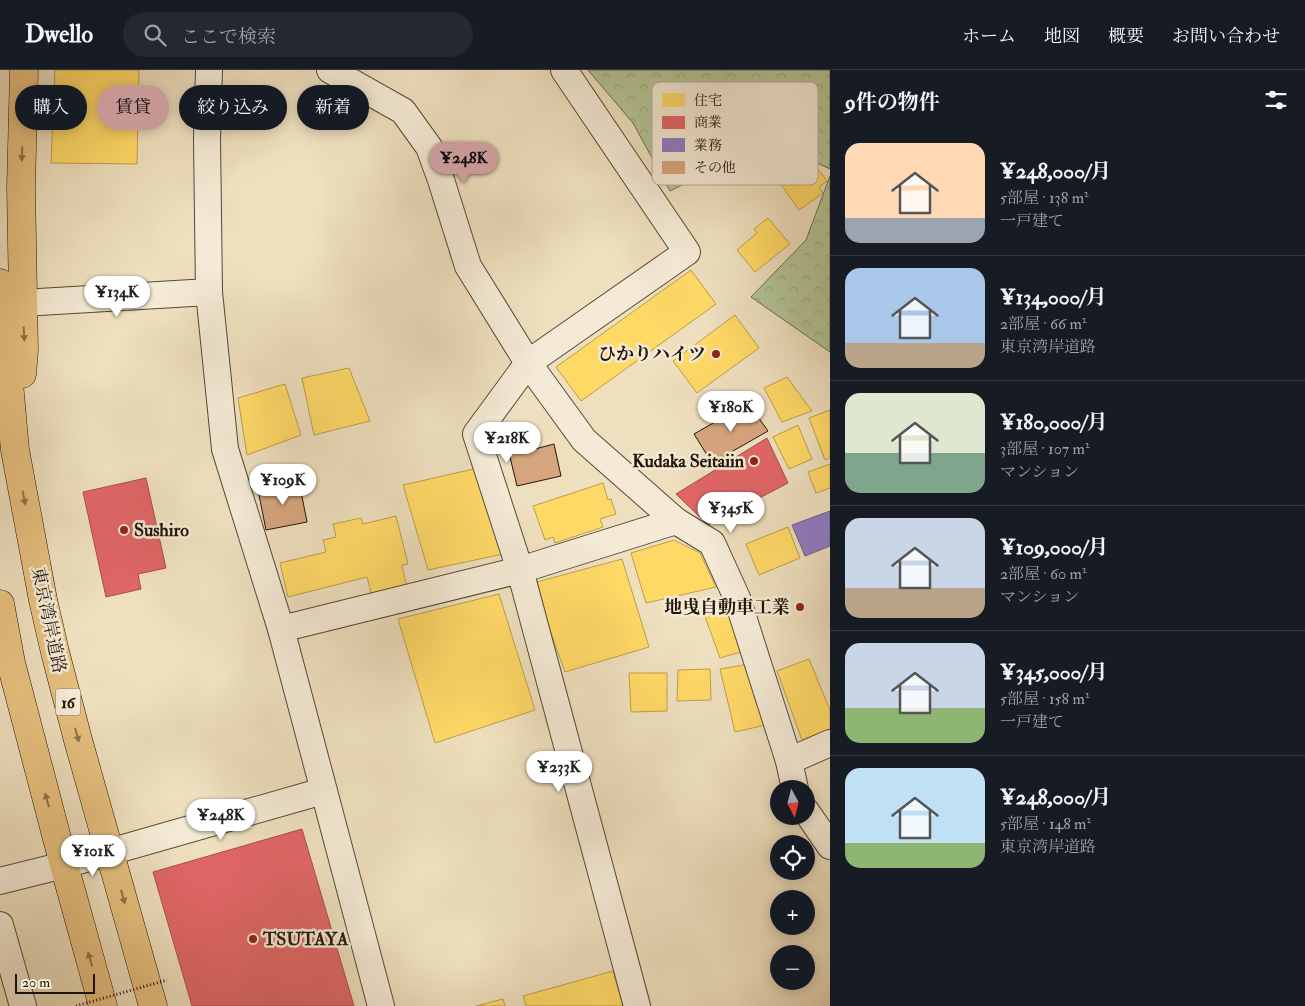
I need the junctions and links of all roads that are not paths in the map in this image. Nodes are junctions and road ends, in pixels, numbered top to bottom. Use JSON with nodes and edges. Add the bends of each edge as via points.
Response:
{"nodes":[{"id":1,"x":24,"y":70,"type":"edge"},
{"id":2,"x":209,"y":70,"type":"edge"},
{"id":3,"x":330,"y":70,"type":"edge"},
{"id":4,"x":564,"y":70,"type":"edge"},
{"id":5,"x":0,"y":284,"type":"edge"},
{"id":6,"x":209,"y":292,"type":"junction"},
{"id":7,"x":22,"y":303,"type":"junction"},
{"id":8,"x":528,"y":363,"type":"junction"},
{"id":9,"x":15,"y":450,"type":"junction"},
{"id":10,"x":676,"y":521,"type":"junction"},
{"id":11,"x":520,"y":570,"type":"junction"},
{"id":12,"x":0,"y":604,"type":"edge"},
{"id":13,"x":281,"y":629,"type":"junction"},
{"id":14,"x":830,"y":743,"type":"edge"},
{"id":15,"x":789,"y":761,"type":"junction"},
{"id":16,"x":793,"y":780,"type":"edge"},
{"id":17,"x":322,"y":791,"type":"junction"},
{"id":18,"x":815,"y":824,"type":"edge"},
{"id":19,"x":830,"y":846,"type":"edge"},
{"id":20,"x":109,"y":850,"type":"junction"},
{"id":21,"x":64,"y":864,"type":"junction"},
{"id":22,"x":0,"y":881,"type":"edge"},
{"id":23,"x":0,"y":924,"type":"edge"},
{"id":24,"x":23,"y":1006,"type":"edge"},
{"id":25,"x":103,"y":1006,"type":"edge"},
{"id":26,"x":153,"y":1006,"type":"edge"},
{"id":27,"x":381,"y":1006,"type":"edge"},
{"id":28,"x":637,"y":1006,"type":"edge"}],
"edges":[{"from":1,"to":7,"type":"highway","number":"16","one_way":true},
{"from":2,"to":6,"type":"street"},
{"from":3,"to":8,"type":"street","via":[[403,111],[429,147],[468,266]]},
{"from":4,"to":8,"type":"street","via":[[687,252]]},
{"from":5,"to":9,"type":"highway","name":"東京湾岸道路","number":"16"},
{"from":6,"to":7,"type":"street"},
{"from":6,"to":13,"type":"street","via":[[225,449]]},
{"from":7,"to":9,"type":"highway","number":"16","one_way":true,"via":[[24,350]]},
{"from":8,"to":10,"type":"street","via":[[584,440]]},
{"from":8,"to":11,"type":"street","via":[[476,434]]},
{"from":9,"to":20,"type":"highway","name":"東京湾岸道路","number":"16","one_way":true,"via":[[55,652]]},
{"from":10,"to":11,"type":"street"},
{"from":10,"to":15,"type":"street","via":[[712,543],[716,550],[737,598]]},
{"from":11,"to":13,"type":"street"},
{"from":11,"to":28,"type":"street"},
{"from":21,"to":12,"type":"highway","one_way":true,"via":[[11,663]]},
{"from":13,"to":17,"type":"street"},
{"from":14,"to":15,"type":"street"},
{"from":15,"to":16,"type":"street"},
{"from":17,"to":20,"type":"street"},
{"from":17,"to":27,"type":"street"},
{"from":18,"to":19,"type":"street"},
{"from":20,"to":21,"type":"street"},
{"from":20,"to":26,"type":"highway","name":"東京湾岸道路","number":"16","one_way":true},
{"from":21,"to":22,"type":"street"},
{"from":25,"to":21,"type":"highway","one_way":true},
{"from":23,"to":24,"type":"street"}]}
